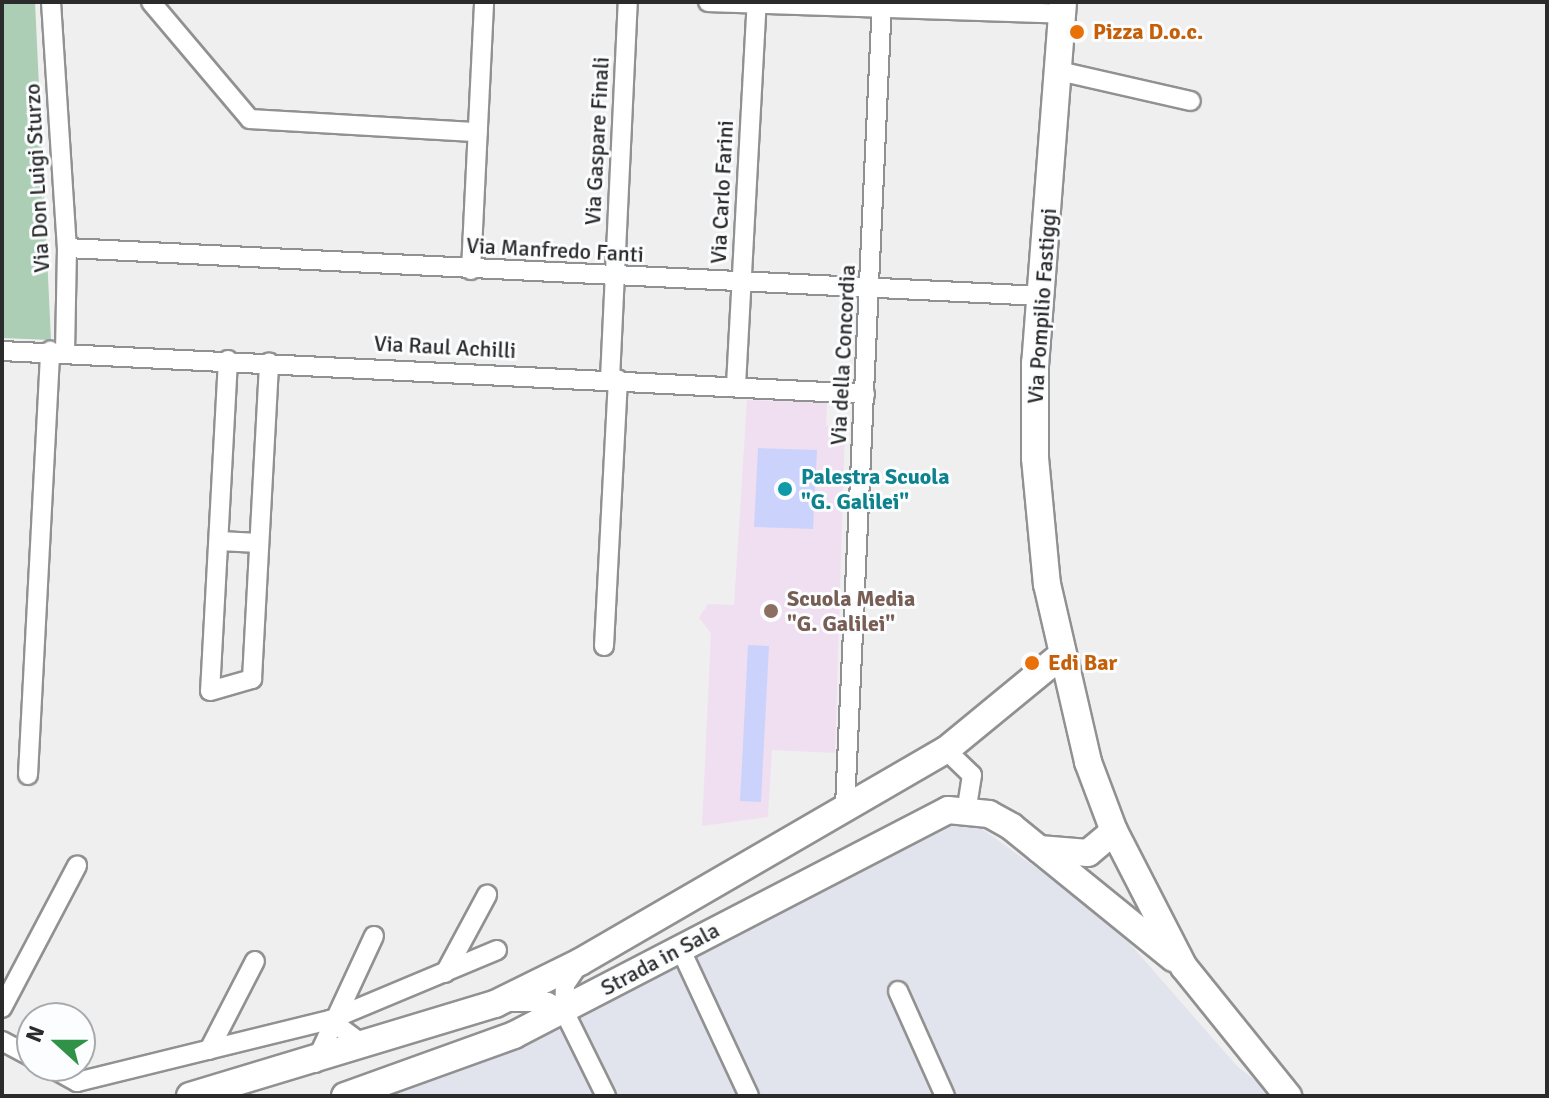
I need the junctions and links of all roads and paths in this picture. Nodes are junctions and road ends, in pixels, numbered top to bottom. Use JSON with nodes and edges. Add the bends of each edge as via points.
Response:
{"nodes":[{"id":1,"x":51,"y":2,"type":"edge"},
{"id":2,"x":151,"y":2,"type":"edge"},
{"id":3,"x":484,"y":2,"type":"edge"},
{"id":4,"x":628,"y":2,"type":"edge"},
{"id":5,"x":708,"y":2,"type":"edge"},
{"id":6,"x":757,"y":3,"type":"edge"},
{"id":7,"x":882,"y":5,"type":"edge"},
{"id":8,"x":1062,"y":8,"type":"edge"},
{"id":9,"x":1059,"y":71,"type":"junction"},
{"id":10,"x":1191,"y":101,"type":"dead end"},
{"id":11,"x":478,"y":132,"type":"junction"},
{"id":12,"x":67,"y":248,"type":"junction"},
{"id":13,"x":471,"y":270,"type":"junction"},
{"id":14,"x":614,"y":277,"type":"junction"},
{"id":15,"x":741,"y":284,"type":"junction"},
{"id":16,"x":870,"y":289,"type":"junction"},
{"id":17,"x":1040,"y":296,"type":"junction"},
{"id":18,"x":2,"y":351,"type":"edge"},
{"id":19,"x":57,"y":352,"type":"junction"},
{"id":20,"x":228,"y":360,"type":"junction"},
{"id":21,"x":269,"y":362,"type":"junction"},
{"id":22,"x":614,"y":379,"type":"junction"},
{"id":23,"x":736,"y":385,"type":"junction"},
{"id":24,"x":865,"y":394,"type":"junction"},
{"id":25,"x":219,"y":541,"type":"junction"},
{"id":26,"x":259,"y":543,"type":"junction"},
{"id":27,"x":604,"y":646,"type":"dead end"},
{"id":28,"x":1063,"y":654,"type":"junction"},
{"id":29,"x":946,"y":750,"type":"junction"},
{"id":30,"x":28,"y":775,"type":"dead end"},
{"id":31,"x":845,"y":806,"type":"junction"},
{"id":32,"x":967,"y":808,"type":"junction"},
{"id":33,"x":1114,"y":831,"type":"junction"},
{"id":34,"x":1039,"y":849,"type":"junction"},
{"id":35,"x":77,"y":866,"type":"dead end"},
{"id":36,"x":487,"y":895,"type":"dead end"},
{"id":37,"x":374,"y":936,"type":"dead end"},
{"id":38,"x":680,"y":948,"type":"junction"},
{"id":39,"x":497,"y":950,"type":"dead end"},
{"id":40,"x":255,"y":961,"type":"dead end"},
{"id":41,"x":580,"y":962,"type":"junction"},
{"id":42,"x":1184,"y":967,"type":"junction"},
{"id":43,"x":445,"y":973,"type":"junction"},
{"id":44,"x":898,"y":991,"type":"dead end"},
{"id":45,"x":495,"y":1004,"type":"junction"},
{"id":46,"x":2,"y":1008,"type":"edge"},
{"id":47,"x":564,"y":1011,"type":"junction"},
{"id":48,"x":330,"y":1020,"type":"junction"},
{"id":49,"x":365,"y":1046,"type":"junction"},
{"id":50,"x":209,"y":1050,"type":"junction"},
{"id":51,"x":315,"y":1063,"type":"junction"},
{"id":52,"x":96,"y":1077,"type":"edge"},
{"id":53,"x":190,"y":1096,"type":"edge"},
{"id":54,"x":345,"y":1096,"type":"edge"},
{"id":55,"x":606,"y":1096,"type":"edge"},
{"id":56,"x":749,"y":1096,"type":"edge"},
{"id":57,"x":945,"y":1096,"type":"edge"},
{"id":58,"x":1288,"y":1096,"type":"edge"}],
"edges":[{"from":1,"to":12,"type":"street","name":"Via Don Luigi Sturzo"},
{"from":2,"to":11,"type":"street","via":[[250,119]]},
{"from":3,"to":11,"type":"street"},
{"from":4,"to":14,"type":"street","name":"Via Gaspare Finali"},
{"from":5,"to":6,"type":"street"},
{"from":6,"to":7,"type":"street"},
{"from":6,"to":15,"type":"street","name":"Via Carlo Farini"},
{"from":7,"to":8,"type":"street"},
{"from":7,"to":16,"type":"street","name":"Via della Concordia"},
{"from":8,"to":9,"type":"street","name":"Via Pompilio Fastiggi"},
{"from":9,"to":10,"type":"street"},
{"from":9,"to":17,"type":"street","name":"Via Pompilio Fastiggi"},
{"from":11,"to":13,"type":"street"},
{"from":12,"to":13,"type":"street","name":"Via Manfredo Fanti"},
{"from":12,"to":19,"type":"street","name":"Via Don Luigi Sturzo"},
{"from":13,"to":14,"type":"street","name":"Via Manfredo Fanti"},
{"from":14,"to":15,"type":"street","name":"Via Manfredo Fanti"},
{"from":14,"to":22,"type":"street","name":"Via Gaspare Finali"},
{"from":15,"to":16,"type":"street","name":"Via Manfredo Fanti"},
{"from":15,"to":23,"type":"street","name":"Via Carlo Farini"},
{"from":16,"to":17,"type":"street","name":"Via Manfredo Fanti"},
{"from":16,"to":24,"type":"street","name":"Via della Concordia"},
{"from":17,"to":28,"type":"street","name":"Via Pompilio Fastiggi","via":[[1035,458],[1047,584]]},
{"from":18,"to":19,"type":"street","name":"Via Raul Achilli"},
{"from":19,"to":20,"type":"street","name":"Via Raul Achilli"},
{"from":19,"to":30,"type":"street"},
{"from":20,"to":21,"type":"street","name":"Via Raul Achilli"},
{"from":20,"to":25,"type":"street"},
{"from":21,"to":22,"type":"street","name":"Via Raul Achilli"},
{"from":21,"to":26,"type":"street"},
{"from":22,"to":23,"type":"street","name":"Via Raul Achilli"},
{"from":22,"to":27,"type":"street"},
{"from":23,"to":24,"type":"street","name":"Via Raul Achilli"},
{"from":24,"to":31,"type":"street","name":"Via della Concordia"},
{"from":25,"to":26,"type":"street"},
{"from":25,"to":26,"type":"street","via":[[210,691],[252,679]]},
{"from":28,"to":29,"type":"street","name":"Strada in Sala"},
{"from":28,"to":33,"type":"street","name":"Via Pompilio Fastiggi","via":[[1088,762]]},
{"from":29,"to":31,"type":"street","name":"Strada in Sala"},
{"from":29,"to":32,"type":"street","via":[[972,775]]},
{"from":31,"to":41,"type":"street","name":"Strada in Sala"},
{"from":32,"to":34,"type":"street","via":[[989,814]]},
{"from":32,"to":38,"type":"street","name":"Strada in Sala","via":[[927,817]]},
{"from":33,"to":34,"type":"street","via":[[1088,853]]},
{"from":33,"to":42,"type":"street","name":"Via Pompilio Fastiggi"},
{"from":34,"to":42,"type":"street"},
{"from":35,"to":46,"type":"street"},
{"from":36,"to":43,"type":"street"},
{"from":37,"to":48,"type":"street"},
{"from":38,"to":47,"type":"street","name":"Strada in Sala"},
{"from":38,"to":56,"type":"street"},
{"from":39,"to":43,"type":"street"},
{"from":40,"to":50,"type":"street"},
{"from":41,"to":45,"type":"street","name":"Strada in Sala"},
{"from":41,"to":47,"type":"street","via":[[565,985]]},
{"from":42,"to":58,"type":"street"},
{"from":43,"to":48,"type":"street"},
{"from":44,"to":57,"type":"street"},
{"from":45,"to":47,"type":"street","via":[[529,999]]},
{"from":45,"to":49,"type":"street","name":"Strada in Sala"},
{"from":47,"to":54,"type":"street","name":"Strada in Sala"},
{"from":47,"to":55,"type":"street"},
{"from":48,"to":49,"type":"street"},
{"from":48,"to":50,"type":"street"},
{"from":48,"to":51,"type":"street"},
{"from":49,"to":51,"type":"street","name":"Strada in Sala"},
{"from":50,"to":52,"type":"street"},
{"from":51,"to":53,"type":"street","name":"Strada in Sala"}]}
